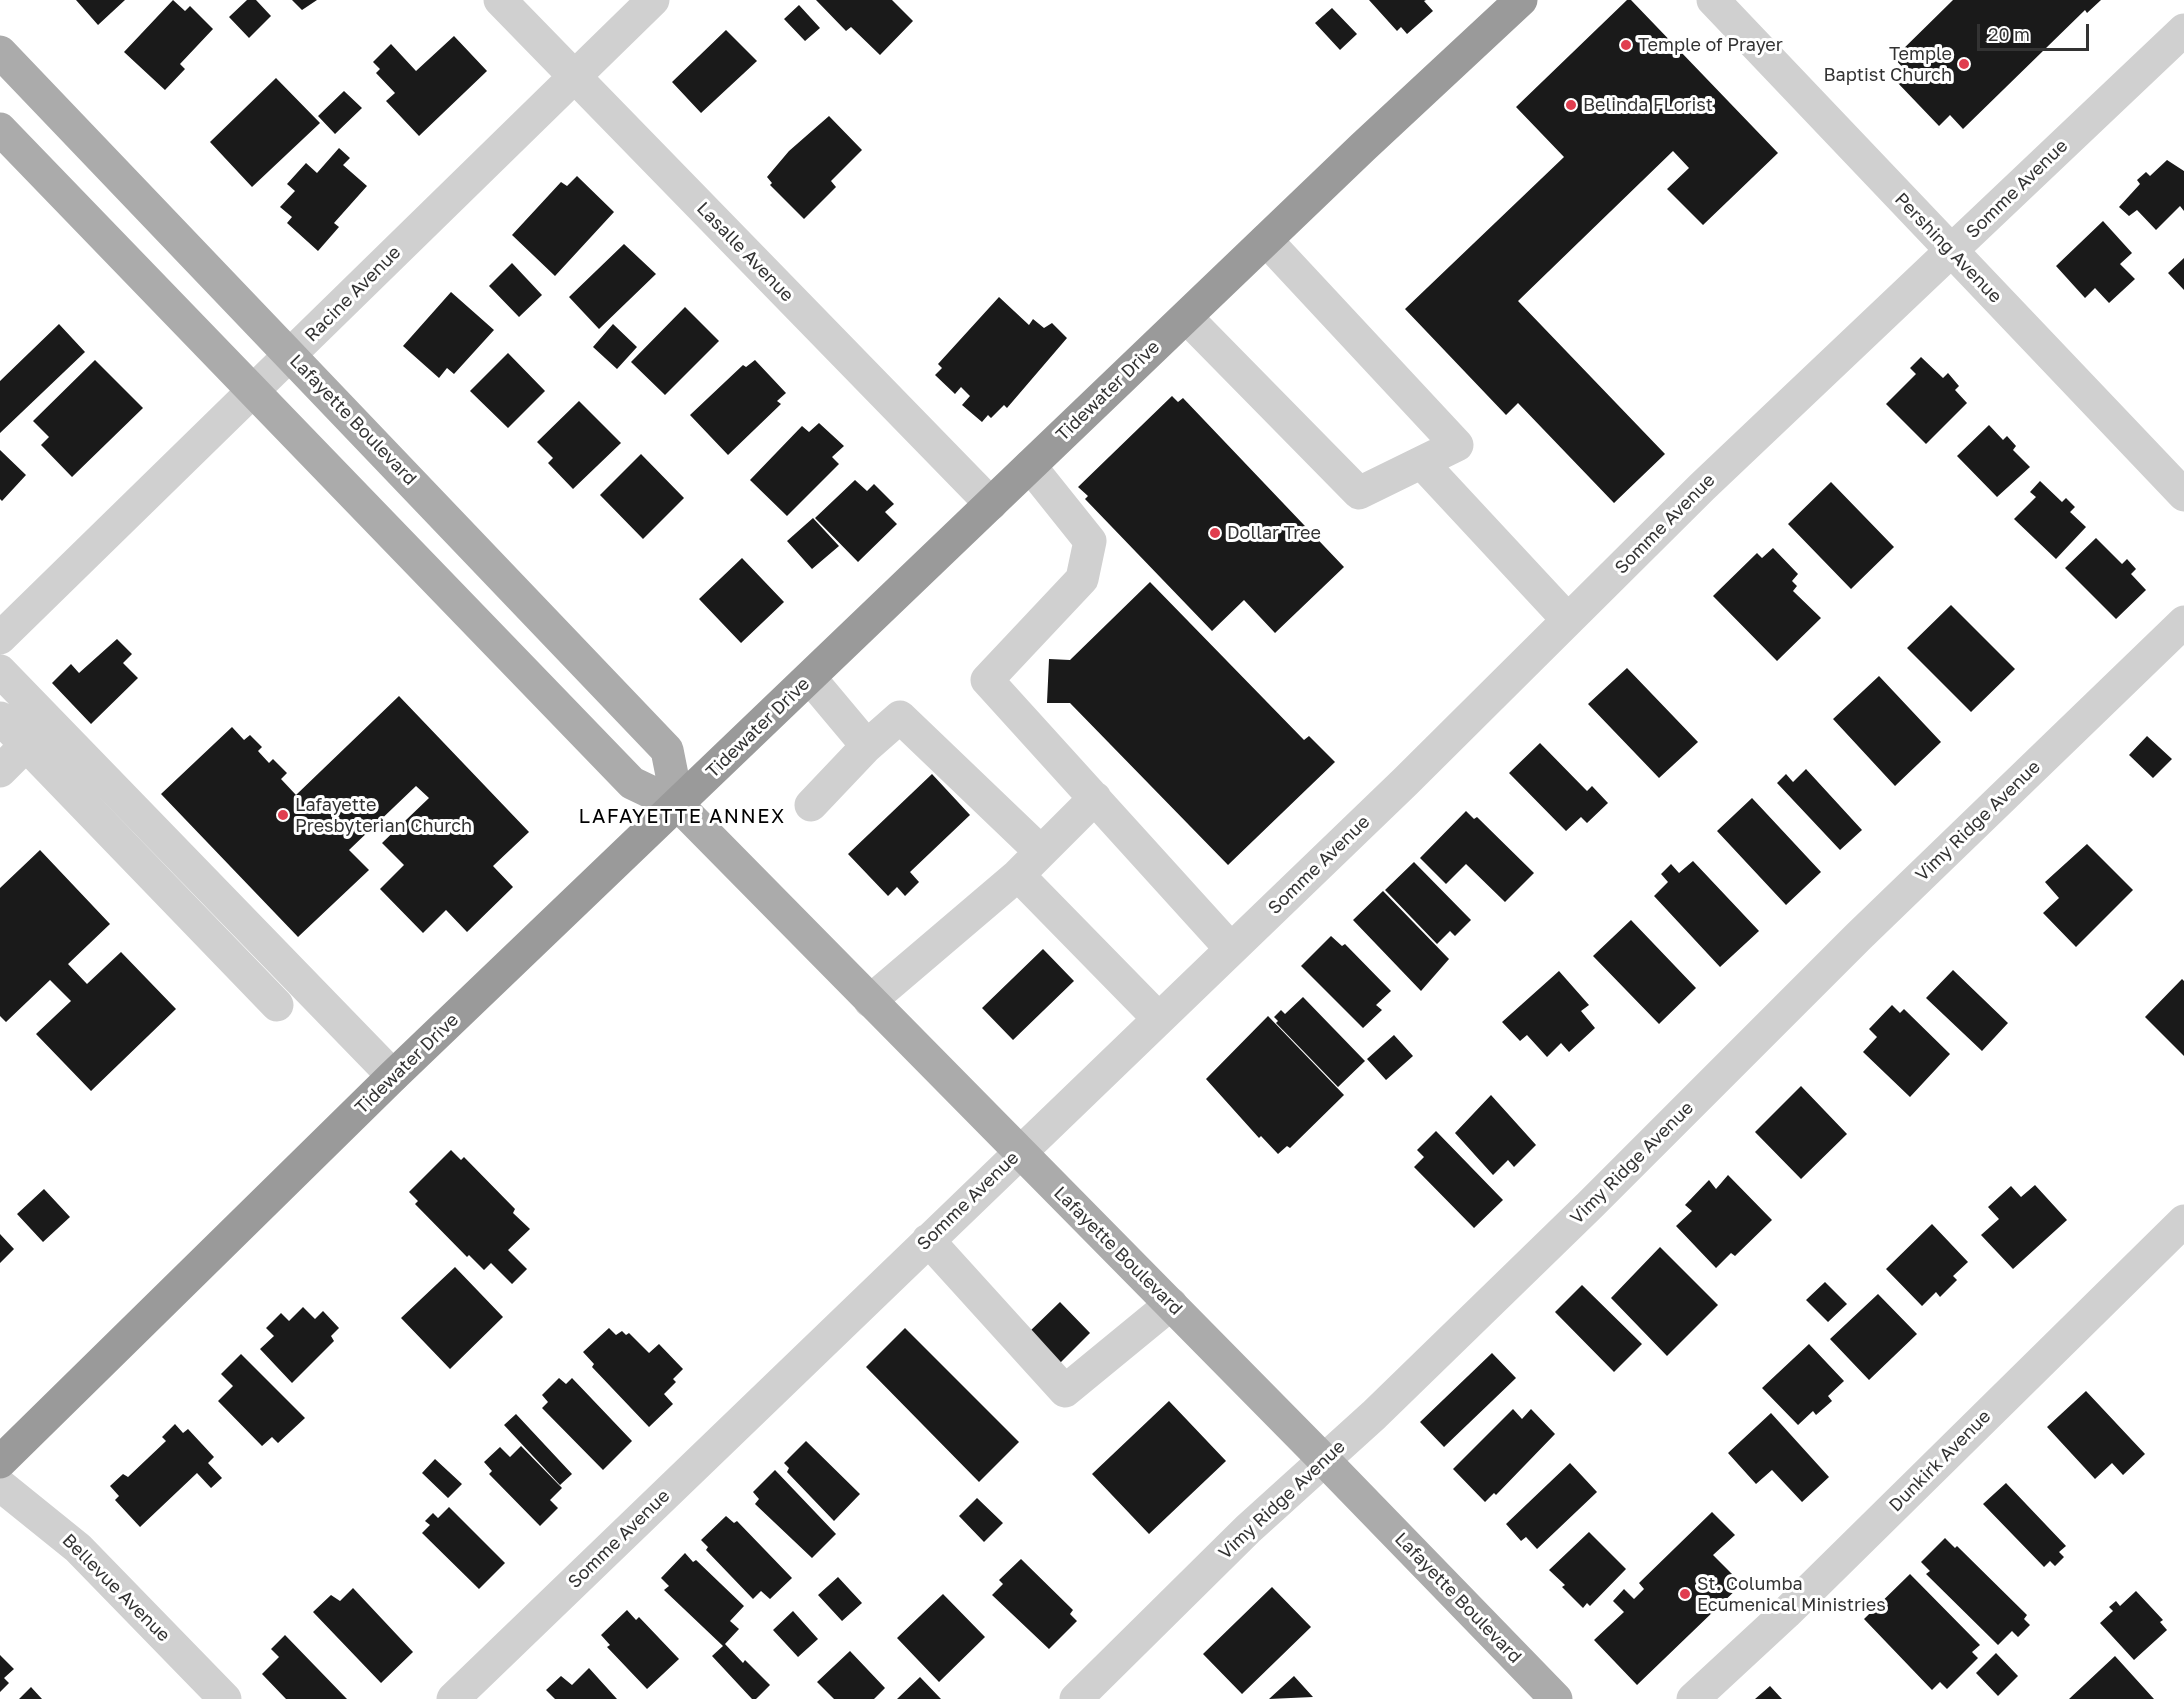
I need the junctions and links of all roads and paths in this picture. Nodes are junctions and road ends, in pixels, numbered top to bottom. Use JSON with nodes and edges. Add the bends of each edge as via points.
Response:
{"nodes":[{"id":1,"x":500,"y":0,"type":"edge"},
{"id":2,"x":652,"y":0,"type":"edge"},
{"id":3,"x":1521,"y":0,"type":"edge"},
{"id":4,"x":1713,"y":0,"type":"edge"},
{"id":5,"x":2184,"y":30,"type":"edge"},
{"id":6,"x":0,"y":52,"type":"edge"},
{"id":7,"x":574,"y":76,"type":"junction"},
{"id":8,"x":0,"y":129,"type":"edge"},
{"id":9,"x":1266,"y":240,"type":"junction"},
{"id":10,"x":1952,"y":252,"type":"junction"},
{"id":11,"x":1186,"y":317,"type":"junction"},
{"id":12,"x":291,"y":355,"type":"junction"},
{"id":13,"x":253,"y":392,"type":"junction"},
{"id":14,"x":1422,"y":463,"type":"junction"},
{"id":15,"x":1030,"y":466,"type":"junction"},
{"id":16,"x":2184,"y":495,"type":"edge"},
{"id":17,"x":991,"y":504,"type":"junction"},
{"id":18,"x":1568,"y":620,"type":"junction"},
{"id":19,"x":2184,"y":622,"type":"edge"},
{"id":20,"x":0,"y":638,"type":"edge"},
{"id":21,"x":0,"y":671,"type":"edge"},
{"id":22,"x":810,"y":678,"type":"junction"},
{"id":23,"x":0,"y":718,"type":"edge"},
{"id":24,"x":26,"y":745,"type":"junction"},
{"id":25,"x":867,"y":746,"type":"junction"},
{"id":26,"x":0,"y":771,"type":"edge"},
{"id":27,"x":1095,"y":798,"type":"junction"},
{"id":28,"x":678,"y":804,"type":"junction"},
{"id":29,"x":811,"y":805,"type":"dead end"},
{"id":30,"x":1041,"y":852,"type":"junction"},
{"id":31,"x":1017,"y":875,"type":"junction"},
{"id":32,"x":1231,"y":949,"type":"junction"},
{"id":33,"x":870,"y":1001,"type":"junction"},
{"id":34,"x":277,"y":1005,"type":"dead end"},
{"id":35,"x":1158,"y":1018,"type":"junction"},
{"id":36,"x":393,"y":1077,"type":"junction"},
{"id":37,"x":1020,"y":1152,"type":"junction"},
{"id":38,"x":2184,"y":1221,"type":"edge"},
{"id":39,"x":928,"y":1240,"type":"junction"},
{"id":40,"x":1171,"y":1304,"type":"junction"},
{"id":41,"x":1324,"y":1460,"type":"junction"},
{"id":42,"x":0,"y":1462,"type":"edge"},
{"id":43,"x":0,"y":1485,"type":"edge"},
{"id":44,"x":225,"y":1699,"type":"edge"},
{"id":45,"x":453,"y":1699,"type":"edge"},
{"id":46,"x":1076,"y":1699,"type":"edge"},
{"id":47,"x":1556,"y":1699,"type":"edge"},
{"id":48,"x":1693,"y":1699,"type":"edge"}],
"edges":[{"from":1,"to":7,"type":"street","name":"Lasalle Avenue"},
{"from":2,"to":7,"type":"street","name":"Racine Avenue"},
{"from":3,"to":9,"type":"highway","name":"Tidewater Drive"},
{"from":4,"to":10,"type":"street","name":"Pershing Avenue"},
{"from":5,"to":10,"type":"street","name":"Somme Avenue"},
{"from":6,"to":12,"type":"main road","name":"Lafayette Boulevard"},
{"from":7,"to":12,"type":"street","name":"Racine Avenue"},
{"from":7,"to":17,"type":"street","name":"Lasalle Avenue"},
{"from":8,"to":13,"type":"main road","name":"Lafayette Boulevard"},
{"from":9,"to":11,"type":"highway","name":"Tidewater Drive"},
{"from":9,"to":14,"type":"street","via":[[1457,445]]},
{"from":10,"to":16,"type":"street","name":"Pershing Avenue"},
{"from":10,"to":18,"type":"street","name":"Somme Avenue","via":[[1702,487]]},
{"from":11,"to":14,"type":"street","via":[[1359,492]]},
{"from":11,"to":15,"type":"highway","name":"Tidewater Drive"},
{"from":12,"to":13,"type":"street","name":"Racine Avenue"},
{"from":12,"to":28,"type":"main road","name":"Lafayette Boulevard","via":[[667,750]]},
{"from":13,"to":20,"type":"street","name":"Racine Avenue"},
{"from":13,"to":28,"type":"main road","name":"Lafayette Boulevard","via":[[632,783]]},
{"from":14,"to":18,"type":"street"},
{"from":15,"to":17,"type":"highway","name":"Tidewater Drive"},
{"from":15,"to":27,"type":"street","via":[[1090,541],[1082,579],[987,680]]},
{"from":17,"to":22,"type":"highway","name":"Tidewater Drive"},
{"from":18,"to":32,"type":"street","name":"Somme Avenue"},
{"from":19,"to":41,"type":"street","name":"Vimy Ridge Avenue","via":[[1859,936],[1574,1221]]},
{"from":21,"to":36,"type":"street"},
{"from":22,"to":25,"type":"street"},
{"from":22,"to":28,"type":"highway","name":"Tidewater Drive"},
{"from":23,"to":24,"type":"street"},
{"from":24,"to":26,"type":"street"},
{"from":24,"to":34,"type":"street"},
{"from":25,"to":29,"type":"street"},
{"from":25,"to":30,"type":"street","via":[[900,717]]},
{"from":27,"to":30,"type":"street"},
{"from":27,"to":32,"type":"street"},
{"from":28,"to":33,"type":"main road","name":"Lafayette Boulevard"},
{"from":28,"to":36,"type":"highway","name":"Tidewater Drive"},
{"from":30,"to":31,"type":"street"},
{"from":31,"to":33,"type":"street"},
{"from":31,"to":35,"type":"street"},
{"from":32,"to":35,"type":"street","name":"Somme Avenue"},
{"from":33,"to":37,"type":"main road","name":"Lafayette Boulevard"},
{"from":35,"to":37,"type":"street","name":"Somme Avenue"},
{"from":36,"to":42,"type":"highway","name":"Tidewater Drive"},
{"from":37,"to":39,"type":"street","name":"Somme Avenue"},
{"from":37,"to":40,"type":"main road","name":"Lafayette Boulevard"},
{"from":38,"to":48,"type":"street","name":"Dunkirk Avenue"},
{"from":39,"to":40,"type":"street","via":[[1065,1391]]},
{"from":39,"to":45,"type":"street","name":"Somme Avenue"},
{"from":40,"to":41,"type":"main road","name":"Lafayette Boulevard"},
{"from":41,"to":46,"type":"street","name":"Vimy Ridge Avenue","via":[[1248,1529]]},
{"from":41,"to":47,"type":"main road","name":"Lafayette Boulevard"},
{"from":43,"to":44,"type":"street","name":"Bellevue Avenue","via":[[78,1548]]}]}
